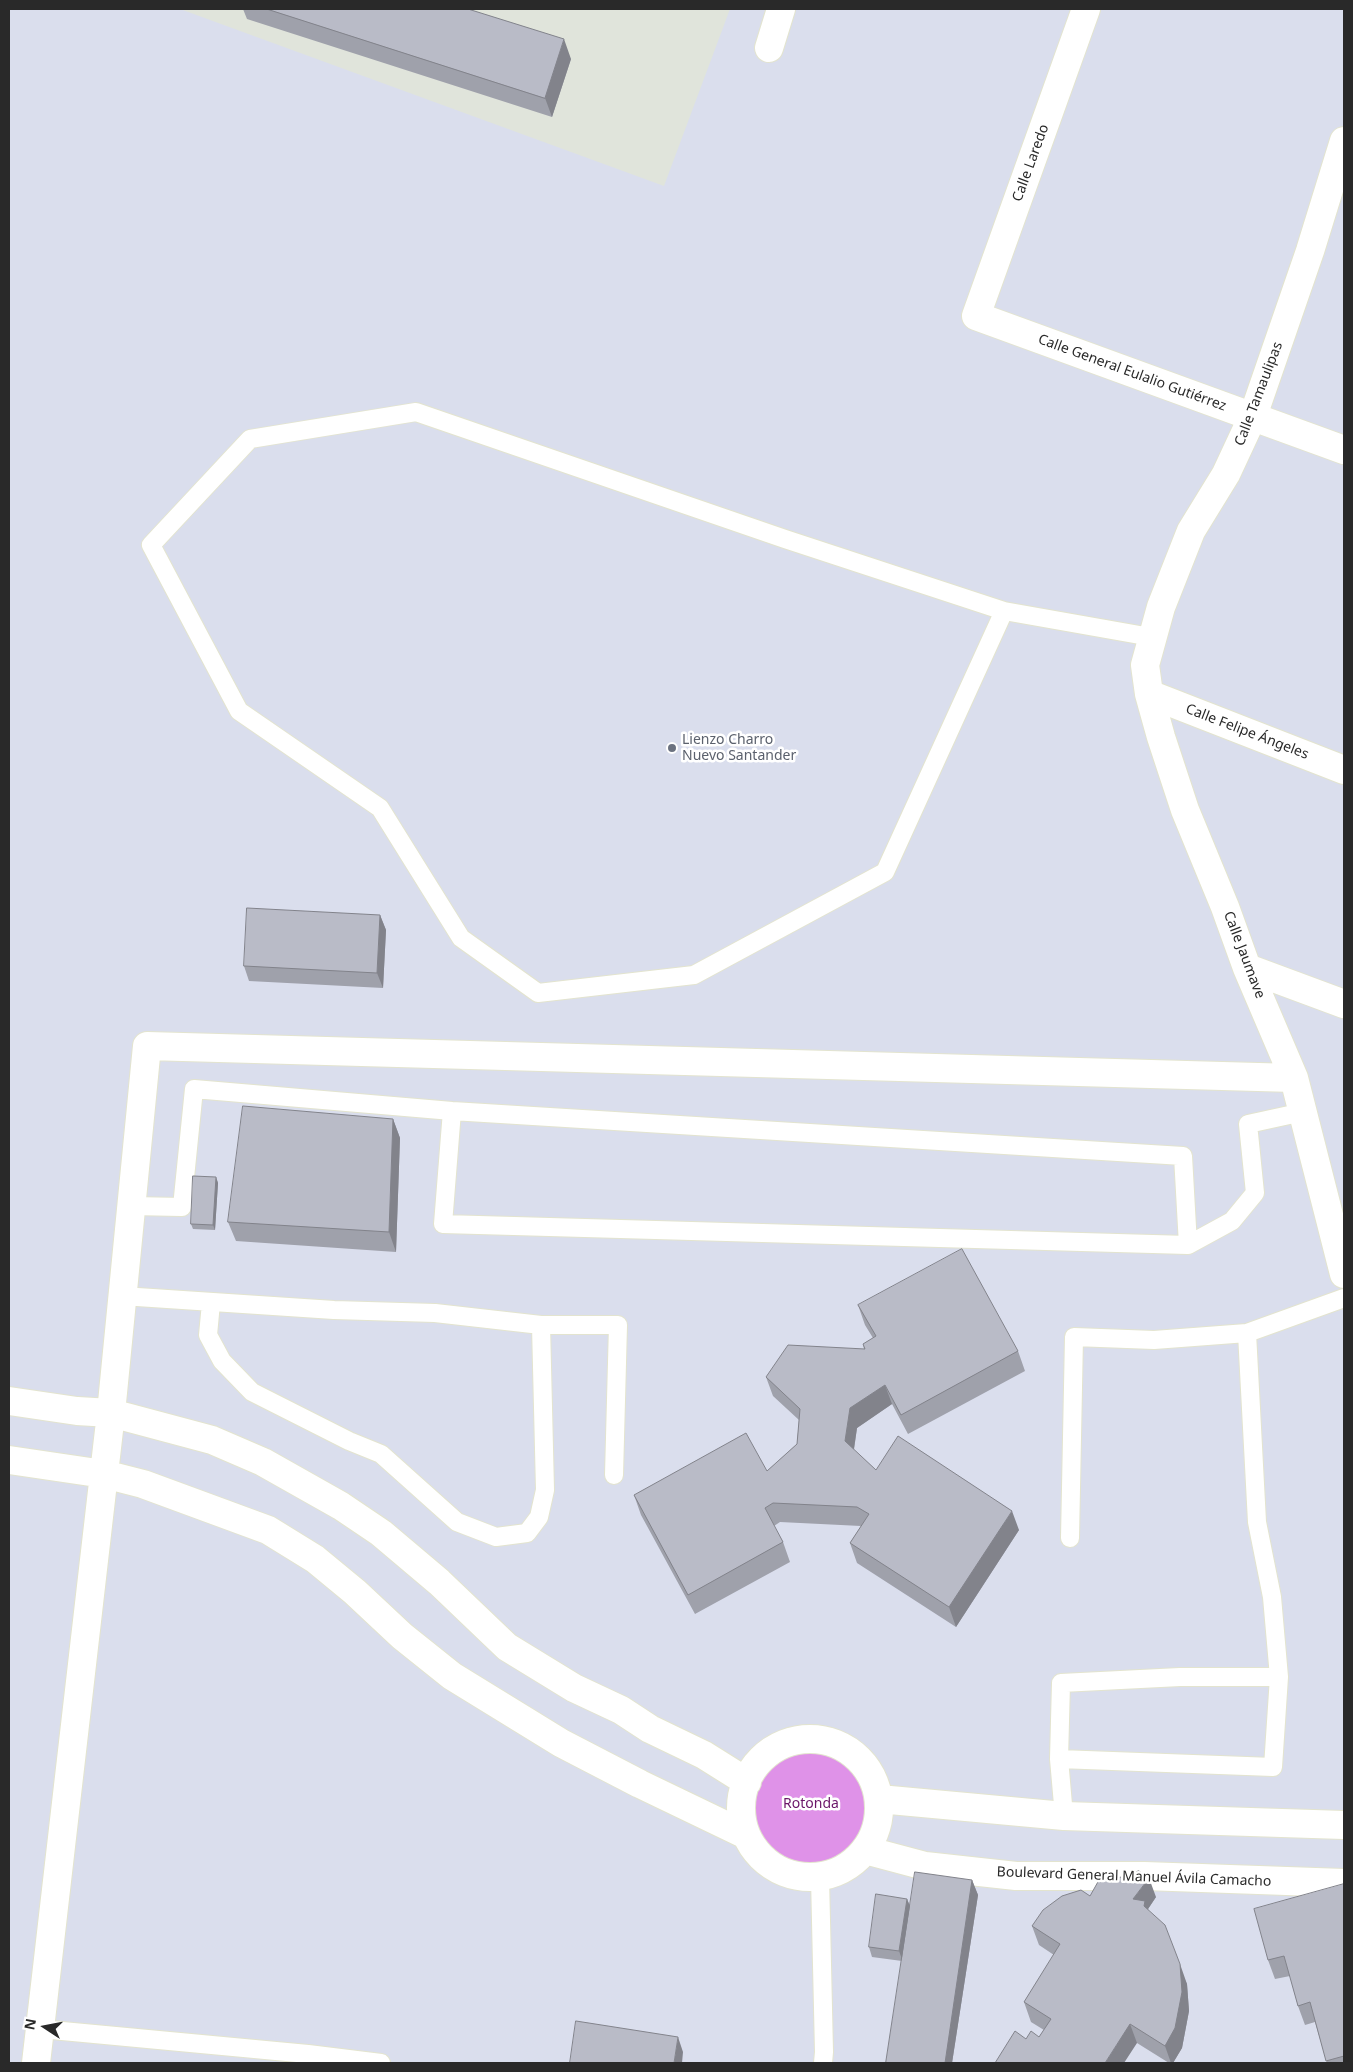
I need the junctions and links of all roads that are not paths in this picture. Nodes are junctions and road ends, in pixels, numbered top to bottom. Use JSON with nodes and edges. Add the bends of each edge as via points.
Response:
{"nodes":[{"id":1,"x":781,"y":9,"type":"edge"},
{"id":2,"x":1086,"y":9,"type":"edge"},
{"id":3,"x":769,"y":48,"type":"dead end"},
{"id":4,"x":1344,"y":141,"type":"edge"},
{"id":5,"x":976,"y":316,"type":"joint"},
{"id":6,"x":1254,"y":416,"type":"junction"},
{"id":7,"x":1344,"y":450,"type":"edge"},
{"id":8,"x":1004,"y":611,"type":"junction"},
{"id":9,"x":1151,"y":637,"type":"junction"},
{"id":10,"x":1149,"y":694,"type":"junction"},
{"id":11,"x":1344,"y":770,"type":"edge"},
{"id":12,"x":1247,"y":968,"type":"junction"},
{"id":13,"x":1344,"y":1004,"type":"edge"},
{"id":14,"x":1294,"y":1078,"type":"junction"},
{"id":15,"x":452,"y":1111,"type":"junction"},
{"id":16,"x":1303,"y":1112,"type":"junction"},
{"id":17,"x":131,"y":1206,"type":"junction"},
{"id":18,"x":1188,"y":1245,"type":"junction"},
{"id":19,"x":1344,"y":1274,"type":"edge"},
{"id":20,"x":122,"y":1296,"type":"junction"},
{"id":21,"x":1344,"y":1298,"type":"edge"},
{"id":22,"x":211,"y":1303,"type":"junction"},
{"id":23,"x":541,"y":1325,"type":"junction"},
{"id":24,"x":1248,"y":1333,"type":"junction"},
{"id":25,"x":9,"y":1401,"type":"edge"},
{"id":26,"x":111,"y":1413,"type":"junction"},
{"id":27,"x":9,"y":1460,"type":"edge"},
{"id":28,"x":104,"y":1474,"type":"junction"},
{"id":29,"x":614,"y":1475,"type":"dead end"},
{"id":30,"x":1070,"y":1538,"type":"dead end"},
{"id":31,"x":1279,"y":1677,"type":"junction"},
{"id":32,"x":1060,"y":1759,"type":"junction"},
{"id":33,"x":746,"y":1782,"type":"junction"},
{"id":34,"x":879,"y":1799,"type":"junction"},
{"id":35,"x":1064,"y":1816,"type":"junction"},
{"id":36,"x":1344,"y":1825,"type":"edge"},
{"id":37,"x":746,"y":1835,"type":"junction"},
{"id":38,"x":865,"y":1850,"type":"junction"},
{"id":39,"x":820,"y":1877,"type":"junction"},
{"id":40,"x":1344,"y":1883,"type":"edge"},
{"id":41,"x":41,"y":2029,"type":"junction"},
{"id":42,"x":307,"y":2059,"type":"edge"},
{"id":43,"x":36,"y":2063,"type":"edge"},
{"id":44,"x":381,"y":2063,"type":"edge"},
{"id":45,"x":822,"y":2063,"type":"edge"}],
"edges":[{"from":1,"to":3,"type":"street"},
{"from":2,"to":5,"type":"street","name":"Calle Laredo"},
{"from":4,"to":6,"type":"street","name":"Calle Tamaulipas"},
{"from":5,"to":6,"type":"street","name":"Calle General Eulalio Gutiérrez"},
{"from":6,"to":7,"type":"street","name":"Calle General Eulalio Gutiérrez"},
{"from":6,"to":9,"type":"street","name":"Calle Tamaulipas","via":[[1226,474],[1191,531]]},
{"from":8,"to":8,"type":"lane","via":[[885,872],[694,975],[538,993],[461,938],[380,808],[239,711],[151,544],[250,439],[416,412]]},
{"from":8,"to":9,"type":"lane"},
{"from":9,"to":10,"type":"street","name":"Calle Jaumave","via":[[1145,665]]},
{"from":10,"to":11,"type":"street","name":"Calle Felipe Ángeles"},
{"from":10,"to":12,"type":"street","name":"Calle Jaumave","via":[[1185,810]]},
{"from":12,"to":13,"type":"street"},
{"from":12,"to":14,"type":"street","name":"Calle Jaumave"},
{"from":14,"to":16,"type":"street","name":"Calle Jaumave"},
{"from":14,"to":17,"type":"street","via":[[147,1046]]},
{"from":15,"to":17,"type":"lane","via":[[194,1089],[182,1208]]},
{"from":15,"to":18,"type":"lane","via":[[1183,1156]]},
{"from":15,"to":18,"type":"lane","via":[[443,1224]]},
{"from":16,"to":18,"type":"lane","via":[[1248,1124],[1255,1193],[1232,1221]]},
{"from":16,"to":19,"type":"street","name":"Calle Jaumave"},
{"from":17,"to":20,"type":"street"},
{"from":20,"to":22,"type":"lane"},
{"from":20,"to":26,"type":"street"},
{"from":21,"to":24,"type":"lane"},
{"from":22,"to":23,"type":"lane","via":[[436,1313]]},
{"from":22,"to":23,"type":"lane","via":[[208,1335],[222,1361],[252,1392],[381,1454],[457,1522],[496,1537],[527,1533],[539,1517],[545,1490]]},
{"from":23,"to":29,"type":"lane","via":[[618,1325]]},
{"from":24,"to":30,"type":"lane","via":[[1154,1340],[1074,1337]]},
{"from":24,"to":31,"type":"lane","via":[[1257,1522],[1272,1596]]},
{"from":25,"to":26,"type":"street","via":[[77,1412]]},
{"from":26,"to":28,"type":"street"},
{"from":26,"to":33,"type":"street","via":[[212,1440],[305,1484],[381,1533],[507,1646],[574,1688],[704,1755]]},
{"from":27,"to":28,"type":"street"},
{"from":28,"to":37,"type":"street","via":[[143,1484],[268,1530],[315,1559],[452,1676],[561,1743]]},
{"from":28,"to":41,"type":"street"},
{"from":31,"to":32,"type":"lane","via":[[1180,1677],[1061,1683]]},
{"from":31,"to":32,"type":"lane","via":[[1273,1767]]},
{"from":32,"to":35,"type":"lane"},
{"from":33,"to":34,"type":"street","via":[[768,1753],[801,1739],[819,1739],[853,1753],[875,1781]]},
{"from":33,"to":37,"type":"street","via":[[742,1799]]},
{"from":34,"to":35,"type":"street"},
{"from":34,"to":38,"type":"street","via":[[879,1817]]},
{"from":35,"to":36,"type":"street"},
{"from":37,"to":39,"type":"street","via":[[768,1864],[784,1873]]},
{"from":38,"to":39,"type":"street","via":[[852,1864],[837,1873]]},
{"from":38,"to":40,"type":"street","name":"Boulevard General Manuel Ávila Camacho","via":[[925,1866],[1016,1876],[1144,1876]]},
{"from":39,"to":45,"type":"lane"},
{"from":41,"to":42,"type":"lane"},
{"from":41,"to":43,"type":"street"},
{"from":42,"to":44,"type":"lane"}]}
